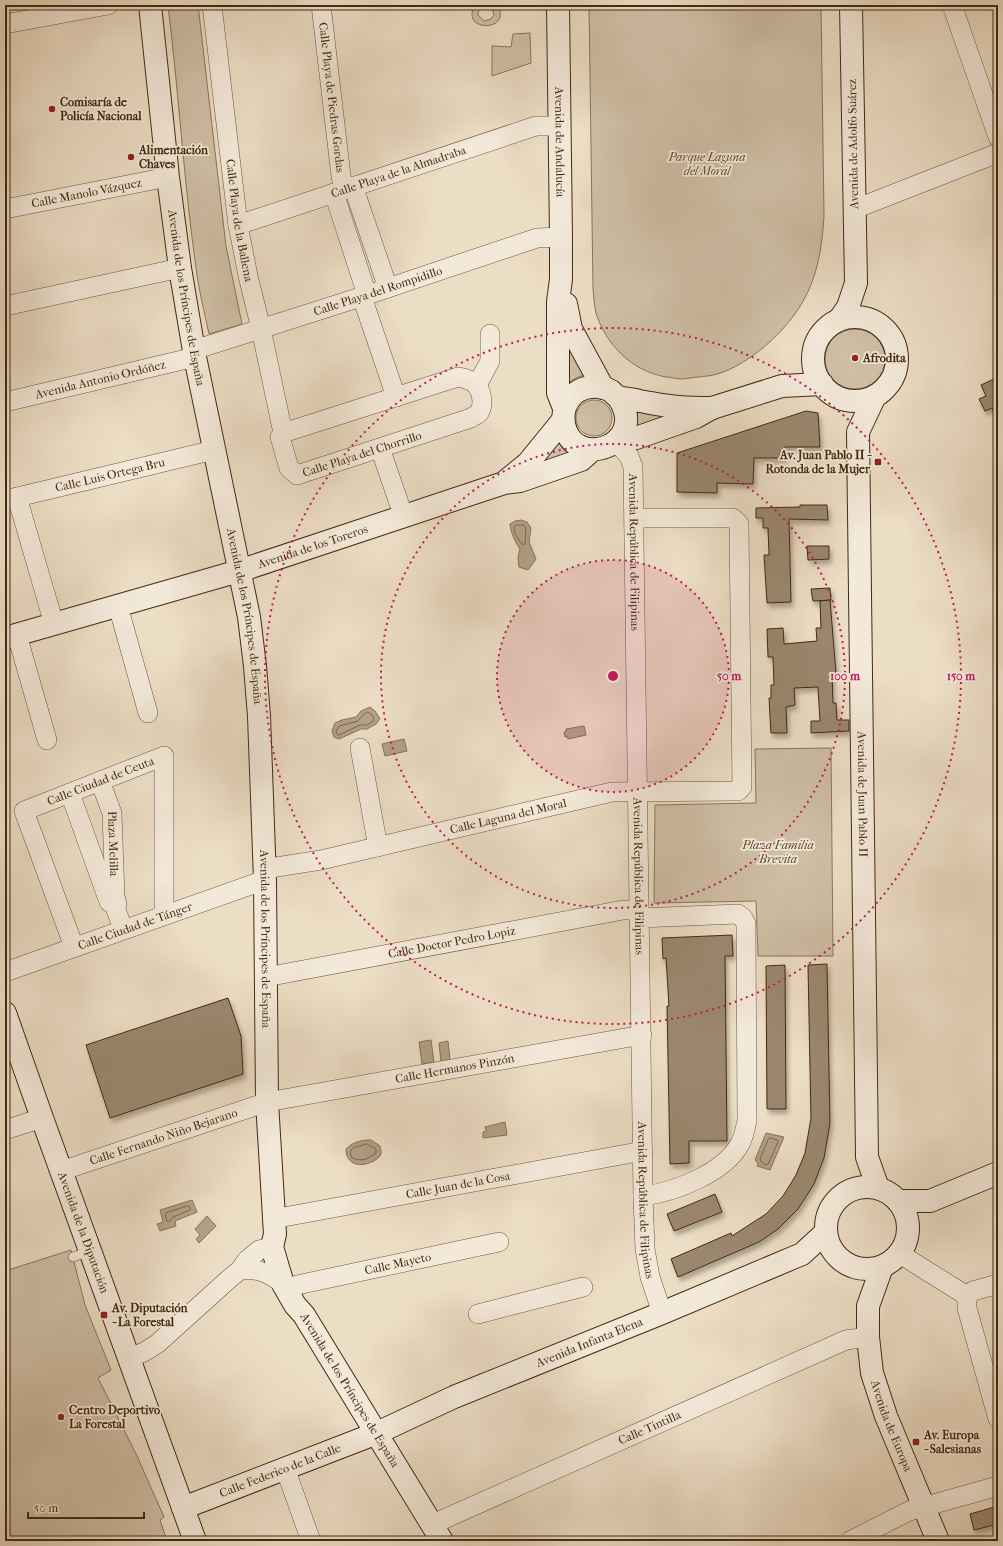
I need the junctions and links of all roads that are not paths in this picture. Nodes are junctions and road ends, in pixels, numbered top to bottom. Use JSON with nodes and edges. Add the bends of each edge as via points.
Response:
{"nodes":[{"id":1,"x":108,"y":5,"type":"edge"},
{"id":2,"x":150,"y":5,"type":"edge"},
{"id":3,"x":212,"y":5,"type":"edge"},
{"id":4,"x":321,"y":5,"type":"edge"},
{"id":5,"x":558,"y":5,"type":"edge"},
{"id":6,"x":851,"y":5,"type":"edge"},
{"id":7,"x":952,"y":5,"type":"edge"},
{"id":8,"x":5,"y":24,"type":"edge"},
{"id":9,"x":559,"y":126,"type":"junction"},
{"id":10,"x":998,"y":137,"type":"edge"},
{"id":11,"x":998,"y":153,"type":"edge"},
{"id":12,"x":168,"y":177,"type":"junction"},
{"id":13,"x":344,"y":190,"type":"junction"},
{"id":14,"x":5,"y":209,"type":"edge"},
{"id":15,"x":855,"y":209,"type":"junction"},
{"id":16,"x":238,"y":225,"type":"junction"},
{"id":17,"x":561,"y":237,"type":"junction"},
{"id":18,"x":180,"y":268,"type":"junction"},
{"id":19,"x":561,"y":279,"type":"junction"},
{"id":20,"x":856,"y":282,"type":"junction"},
{"id":21,"x":388,"y":288,"type":"junction"},
{"id":22,"x":364,"y":296,"type":"junction"},
{"id":23,"x":5,"y":306,"type":"edge"},
{"id":24,"x":839,"y":320,"type":"junction"},
{"id":25,"x":871,"y":320,"type":"junction"},
{"id":26,"x":261,"y":329,"type":"junction"},
{"id":27,"x":490,"y":334,"type":"dead end"},
{"id":28,"x":195,"y":353,"type":"junction"},
{"id":29,"x":813,"y":359,"type":"junction"},
{"id":30,"x":822,"y":384,"type":"junction"},
{"id":31,"x":477,"y":385,"type":"junction"},
{"id":32,"x":782,"y":386,"type":"junction"},
{"id":33,"x":611,"y":392,"type":"junction"},
{"id":34,"x":875,"y":396,"type":"junction"},
{"id":35,"x":396,"y":397,"type":"junction"},
{"id":36,"x":843,"y":399,"type":"junction"},
{"id":37,"x":5,"y":402,"type":"edge"},
{"id":38,"x":712,"y":408,"type":"junction"},
{"id":39,"x":564,"y":414,"type":"junction"},
{"id":40,"x":858,"y":432,"type":"junction"},
{"id":41,"x":283,"y":433,"type":"junction"},
{"id":42,"x":617,"y":440,"type":"junction"},
{"id":43,"x":380,"y":448,"type":"junction"},
{"id":44,"x":214,"y":450,"type":"junction"},
{"id":45,"x":592,"y":450,"type":"junction"},
{"id":46,"x":504,"y":483,"type":"junction"},
{"id":47,"x":11,"y":499,"type":"edge"},
{"id":48,"x":400,"y":506,"type":"dead end"},
{"id":49,"x":634,"y":518,"type":"junction"},
{"id":50,"x":239,"y":571,"type":"junction"},
{"id":51,"x":118,"y":606,"type":"junction"},
{"id":52,"x":54,"y":624,"type":"junction"},
{"id":53,"x":11,"y":636,"type":"edge"},
{"id":54,"x":148,"y":713,"type":"dead end"},
{"id":55,"x":47,"y":740,"type":"dead end"},
{"id":56,"x":360,"y":748,"type":"dead end"},
{"id":57,"x":100,"y":781,"type":"junction"},
{"id":58,"x":638,"y":792,"type":"junction"},
{"id":59,"x":70,"y":793,"type":"junction"},
{"id":60,"x":378,"y":847,"type":"junction"},
{"id":61,"x":265,"y":875,"type":"junction"},
{"id":62,"x":115,"y":908,"type":"junction"},
{"id":63,"x":639,"y":914,"type":"junction"},
{"id":64,"x":164,"y":915,"type":"junction"},
{"id":65,"x":123,"y":929,"type":"junction"},
{"id":66,"x":74,"y":947,"type":"junction"},
{"id":67,"x":5,"y":972,"type":"edge"},
{"id":68,"x":266,"y":978,"type":"junction"},
{"id":69,"x":5,"y":1013,"type":"edge"},
{"id":70,"x":642,"y":1036,"type":"junction"},
{"id":71,"x":10,"y":1044,"type":"edge"},
{"id":72,"x":267,"y":1102,"type":"junction"},
{"id":73,"x":42,"y":1118,"type":"junction"},
{"id":74,"x":5,"y":1130,"type":"edge"},
{"id":75,"x":643,"y":1151,"type":"junction"},
{"id":76,"x":867,"y":1157,"type":"junction"},
{"id":77,"x":61,"y":1171,"type":"junction"},
{"id":78,"x":998,"y":1173,"type":"edge"},
{"id":79,"x":878,"y":1188,"type":"junction"},
{"id":80,"x":850,"y":1191,"type":"junction"},
{"id":81,"x":643,"y":1196,"type":"junction"},
{"id":82,"x":898,"y":1201,"type":"junction"},
{"id":83,"x":930,"y":1201,"type":"junction"},
{"id":84,"x":908,"y":1224,"type":"junction"},
{"id":85,"x":826,"y":1232,"type":"junction"},
{"id":86,"x":273,"y":1234,"type":"junction"},
{"id":87,"x":499,"y":1242,"type":"dead end"},
{"id":88,"x":802,"y":1254,"type":"junction"},
{"id":89,"x":900,"y":1254,"type":"junction"},
{"id":90,"x":843,"y":1260,"type":"junction"},
{"id":91,"x":882,"y":1267,"type":"junction"},
{"id":92,"x":246,"y":1270,"type":"junction"},
{"id":93,"x":998,"y":1284,"type":"edge"},
{"id":94,"x":582,"y":1288,"type":"dead end"},
{"id":95,"x":967,"y":1296,"type":"junction"},
{"id":96,"x":296,"y":1297,"type":"junction"},
{"id":97,"x":868,"y":1306,"type":"junction"},
{"id":98,"x":662,"y":1313,"type":"junction"},
{"id":99,"x":478,"y":1314,"type":"dead end"},
{"id":100,"x":868,"y":1337,"type":"junction"},
{"id":101,"x":129,"y":1358,"type":"junction"},
{"id":102,"x":994,"y":1386,"type":"edge"},
{"id":103,"x":998,"y":1419,"type":"edge"},
{"id":104,"x":377,"y":1432,"type":"junction"},
{"id":105,"x":285,"y":1468,"type":"junction"},
{"id":106,"x":998,"y":1486,"type":"edge"},
{"id":107,"x":923,"y":1507,"type":"junction"},
{"id":108,"x":183,"y":1508,"type":"junction"},
{"id":109,"x":438,"y":1532,"type":"edge"},
{"id":110,"x":195,"y":1541,"type":"edge"},
{"id":111,"x":311,"y":1541,"type":"edge"},
{"id":112,"x":850,"y":1541,"type":"edge"},
{"id":113,"x":938,"y":1541,"type":"edge"}],
"edges":[{"from":1,"to":8,"type":"street"},
{"from":2,"to":12,"type":"street","name":"Avenida de los Príncipes de España"},
{"from":3,"to":16,"type":"street","name":"Calle Playa de la Ballena"},
{"from":4,"to":13,"type":"street","name":"Calle Playa de Piedras Gordas"},
{"from":5,"to":9,"type":"street","name":"Avenida de Andalucía"},
{"from":6,"to":15,"type":"street","name":"Avenida de Adolfo Suárez"},
{"from":7,"to":10,"type":"street"},
{"from":9,"to":13,"type":"street","name":"Calle Playa de la Almadraba","via":[[536,126]]},
{"from":9,"to":17,"type":"street","name":"Avenida de Andalucía"},
{"from":11,"to":15,"type":"street"},
{"from":12,"to":14,"type":"street","name":"Calle Manolo Vázquez"},
{"from":12,"to":18,"type":"street","name":"Avenida de los Príncipes de España"},
{"from":13,"to":16,"type":"street","name":"Calle Playa de la Almadraba"},
{"from":13,"to":21,"type":"street"},
{"from":13,"to":22,"type":"street"},
{"from":15,"to":20,"type":"street","name":"Avenida de Adolfo Suárez"},
{"from":16,"to":26,"type":"street","name":"Calle Playa de la Ballena"},
{"from":17,"to":19,"type":"street","name":"Avenida de Andalucía"},
{"from":17,"to":21,"type":"street","name":"Calle Playa del Rompidillo","via":[[537,238]]},
{"from":18,"to":23,"type":"street"},
{"from":18,"to":28,"type":"street","name":"Avenida de los Príncipes de España"},
{"from":19,"to":33,"type":"street","name":"Avenida de Andalucía","via":[[572,330]]},
{"from":19,"to":39,"type":"street","name":"Avenida de Andalucía","via":[[558,302],[558,392]]},
{"from":20,"to":24,"type":"street","name":"Avenida de Adolfo Suárez","via":[[848,307]]},
{"from":20,"to":25,"type":"street","name":"Avenida de Adolfo Suárez"},
{"from":21,"to":22,"type":"street","name":"Calle Playa del Rompidillo"},
{"from":22,"to":26,"type":"street","name":"Calle Playa del Rompidillo"},
{"from":22,"to":35,"type":"street"},
{"from":24,"to":25,"type":"street","via":[[860,317]]},
{"from":24,"to":29,"type":"street","via":[[828,326],[820,336]]},
{"from":25,"to":34,"type":"street","via":[[889,334],[895,345],[897,357],[892,380]]},
{"from":26,"to":28,"type":"street","name":"Calle Playa del Rompidillo"},
{"from":26,"to":41,"type":"street","name":"Calle Playa de la Ballena"},
{"from":27,"to":31,"type":"street","via":[[490,361]]},
{"from":28,"to":37,"type":"street","name":"Avenida Antonio Ordóñez"},
{"from":28,"to":44,"type":"street","name":"Avenida de los Príncipes de España"},
{"from":29,"to":30,"type":"street"},
{"from":29,"to":32,"type":"street","via":[[799,374]]},
{"from":30,"to":32,"type":"street"},
{"from":30,"to":36,"type":"street","via":[[831,393]]},
{"from":31,"to":35,"type":"street","via":[[468,378],[458,377]]},
{"from":31,"to":43,"type":"street","name":"Calle Playa del Chorrillo","via":[[482,394],[482,404],[479,412],[471,418]]},
{"from":32,"to":38,"type":"street"},
{"from":33,"to":38,"type":"street","via":[[679,407]]},
{"from":33,"to":39,"type":"street","via":[[594,387],[584,388],[569,400]]},
{"from":33,"to":42,"type":"street","via":[[623,404],[626,413],[623,431]]},
{"from":34,"to":36,"type":"street","via":[[854,401]]},
{"from":34,"to":40,"type":"street","name":"Avenida de Juan Pablo II"},
{"from":35,"to":41,"type":"street"},
{"from":36,"to":40,"type":"street","via":[[847,415]]},
{"from":38,"to":42,"type":"street","via":[[696,417],[636,438]]},
{"from":39,"to":45,"type":"street","via":[[565,429],[569,437],[583,448]]},
{"from":39,"to":46,"type":"street","name":"Avenida de los Toreros","via":[[528,463]]},
{"from":40,"to":76,"type":"street","name":"Avenida de Juan Pablo II"},
{"from":41,"to":43,"type":"street","name":"Calle Playa del Chorrillo","via":[[280,437],[289,468],[297,475]]},
{"from":42,"to":45,"type":"street","via":[[609,447]]},
{"from":42,"to":49,"type":"street","name":"Avenida República de Filipinas","via":[[629,456],[633,468]]},
{"from":43,"to":48,"type":"street"},
{"from":44,"to":47,"type":"street","name":"Calle Luis Ortega Bru"},
{"from":44,"to":50,"type":"street","name":"Avenida de los Príncipes de España"},
{"from":45,"to":46,"type":"street","name":"Avenida de los Toreros","via":[[581,460],[520,481]]},
{"from":46,"to":50,"type":"street","name":"Avenida de los Toreros"},
{"from":47,"to":52,"type":"street"},
{"from":49,"to":58,"type":"street","name":"Avenida República de Filipinas"},
{"from":49,"to":58,"type":"street","name":"Calle Laguna del Moral","via":[[733,518],[739,524],[742,787],[738,790]]},
{"from":50,"to":51,"type":"street","name":"Avenida de los Toreros"},
{"from":50,"to":61,"type":"street","name":"Avenida de los Príncipes de España","via":[[249,617],[255,666]]},
{"from":51,"to":52,"type":"street","name":"Avenida de los Toreros"},
{"from":51,"to":54,"type":"street"},
{"from":52,"to":53,"type":"street","name":"Avenida de los Toreros"},
{"from":53,"to":55,"type":"street"},
{"from":56,"to":60,"type":"street"},
{"from":57,"to":59,"type":"street","name":"Calle Ciudad de Ceuta"},
{"from":57,"to":62,"type":"street","name":"Plaza Melilla","via":[[112,813],[117,904]]},
{"from":57,"to":64,"type":"street","name":"Calle Ciudad de Ceuta","via":[[164,756]]},
{"from":58,"to":60,"type":"street","name":"Calle Laguna del Moral","via":[[612,792]]},
{"from":58,"to":63,"type":"street","name":"Avenida República de Filipinas"},
{"from":59,"to":62,"type":"street","name":"Plaza Melilla","via":[[111,906]]},
{"from":59,"to":66,"type":"street","name":"Calle Ciudad de Ceuta","via":[[24,811]]},
{"from":60,"to":61,"type":"street","name":"Calle Laguna del Moral"},
{"from":61,"to":64,"type":"street","name":"Calle Ciudad de Tánger"},
{"from":61,"to":68,"type":"street","name":"Avenida de los Príncipes de España"},
{"from":62,"to":65,"type":"street","name":"Plaza Melilla"},
{"from":63,"to":68,"type":"street","name":"Calle Doctor Pedro Lopiz","via":[[623,910]]},
{"from":63,"to":70,"type":"street","name":"Avenida República de Filipinas"},
{"from":63,"to":81,"type":"street","name":"Calle Doctor Pedro Lopiz","via":[[738,914],[746,924],[747,1121],[741,1143],[720,1168],[661,1194]]},
{"from":64,"to":65,"type":"street","name":"Calle Ciudad de Tánger"},
{"from":65,"to":66,"type":"street","name":"Calle Ciudad de Tánger"},
{"from":66,"to":67,"type":"street","name":"Calle Ciudad de Tánger"},
{"from":68,"to":72,"type":"street","name":"Avenida de los Príncipes de España"},
{"from":69,"to":71,"type":"street","name":"Avenida de la Diputación"},
{"from":70,"to":72,"type":"street","name":"Calle Hermanos Pinzón"},
{"from":70,"to":75,"type":"street","name":"Avenida República de Filipinas"},
{"from":71,"to":73,"type":"street","name":"Avenida de la Diputación"},
{"from":72,"to":77,"type":"street","name":"Calle Fernando Niño Bejarano"},
{"from":72,"to":86,"type":"street","name":"Avenida de los Príncipes de España"},
{"from":73,"to":74,"type":"street"},
{"from":73,"to":77,"type":"street","name":"Avenida de la Diputación"},
{"from":75,"to":81,"type":"street","name":"Avenida República de Filipinas"},
{"from":75,"to":86,"type":"street","name":"Calle Juan de la Cosa"},
{"from":76,"to":79,"type":"street","name":"Avenida de Juan Pablo II"},
{"from":76,"to":80,"type":"street","name":"Avenida de Juan Pablo II"},
{"from":77,"to":101,"type":"street","name":"Avenida de la Diputación","via":[[82,1254]]},
{"from":78,"to":83,"type":"street"},
{"from":79,"to":80,"type":"street"},
{"from":79,"to":82,"type":"street"},
{"from":80,"to":85,"type":"street","via":[[832,1208],[827,1219]]},
{"from":81,"to":98,"type":"street","name":"Avenida República de Filipinas","via":[[645,1249],[650,1277]]},
{"from":82,"to":83,"type":"street"},
{"from":82,"to":84,"type":"street","via":[[905,1212]]},
{"from":83,"to":84,"type":"street"},
{"from":84,"to":89,"type":"street","via":[[908,1237]]},
{"from":85,"to":88,"type":"street","name":"Avenida Infanta Elena"},
{"from":85,"to":90,"type":"street","via":[[829,1244]]},
{"from":86,"to":92,"type":"street","name":"Calle Juan de la Cosa","via":[[247,1260]]},
{"from":86,"to":96,"type":"street","name":"Avenida de los Príncipes de España","via":[[285,1248]]},
{"from":87,"to":96,"type":"street","name":"Calle Mayeto"},
{"from":88,"to":90,"type":"street","name":"Avenida Infanta Elena"},
{"from":88,"to":98,"type":"street","name":"Avenida Infanta Elena"},
{"from":89,"to":91,"type":"street"},
{"from":89,"to":95,"type":"street"},
{"from":90,"to":91,"type":"street","via":[[862,1269]]},
{"from":90,"to":97,"type":"street","name":"Avenida de Europa"},
{"from":91,"to":97,"type":"street","name":"Avenida de Europa"},
{"from":92,"to":96,"type":"street","via":[[276,1278]]},
{"from":92,"to":101,"type":"street","name":"Calle Juan de la Cosa","via":[[229,1279],[157,1344]]},
{"from":93,"to":95,"type":"street","via":[[973,1290]]},
{"from":94,"to":99,"type":"street"},
{"from":95,"to":102,"type":"street","via":[[967,1308]]},
{"from":96,"to":104,"type":"street","name":"Avenida de los Príncipes de España","via":[[320,1344]]},
{"from":97,"to":100,"type":"street","name":"Avenida de Europa"},
{"from":98,"to":104,"type":"street","name":"Avenida Infanta Elena","via":[[454,1397]]},
{"from":100,"to":107,"type":"street","name":"Avenida de Europa","via":[[872,1373],[886,1416]]},
{"from":100,"to":109,"type":"street","name":"Calle Tintilla","via":[[846,1340]]},
{"from":101,"to":108,"type":"street","name":"Avenida de la Diputación"},
{"from":102,"to":103,"type":"street"},
{"from":104,"to":105,"type":"street","name":"Calle Federico de la Calle"},
{"from":104,"to":109,"type":"street","name":"Avenida de los Príncipes de España"},
{"from":105,"to":108,"type":"street","name":"Calle Federico de la Calle"},
{"from":105,"to":111,"type":"street"},
{"from":106,"to":107,"type":"street"},
{"from":107,"to":112,"type":"street","via":[[909,1511]]},
{"from":107,"to":113,"type":"street","name":"Avenida de Europa"},
{"from":108,"to":110,"type":"street","name":"Avenida de la Diputación"}]}
